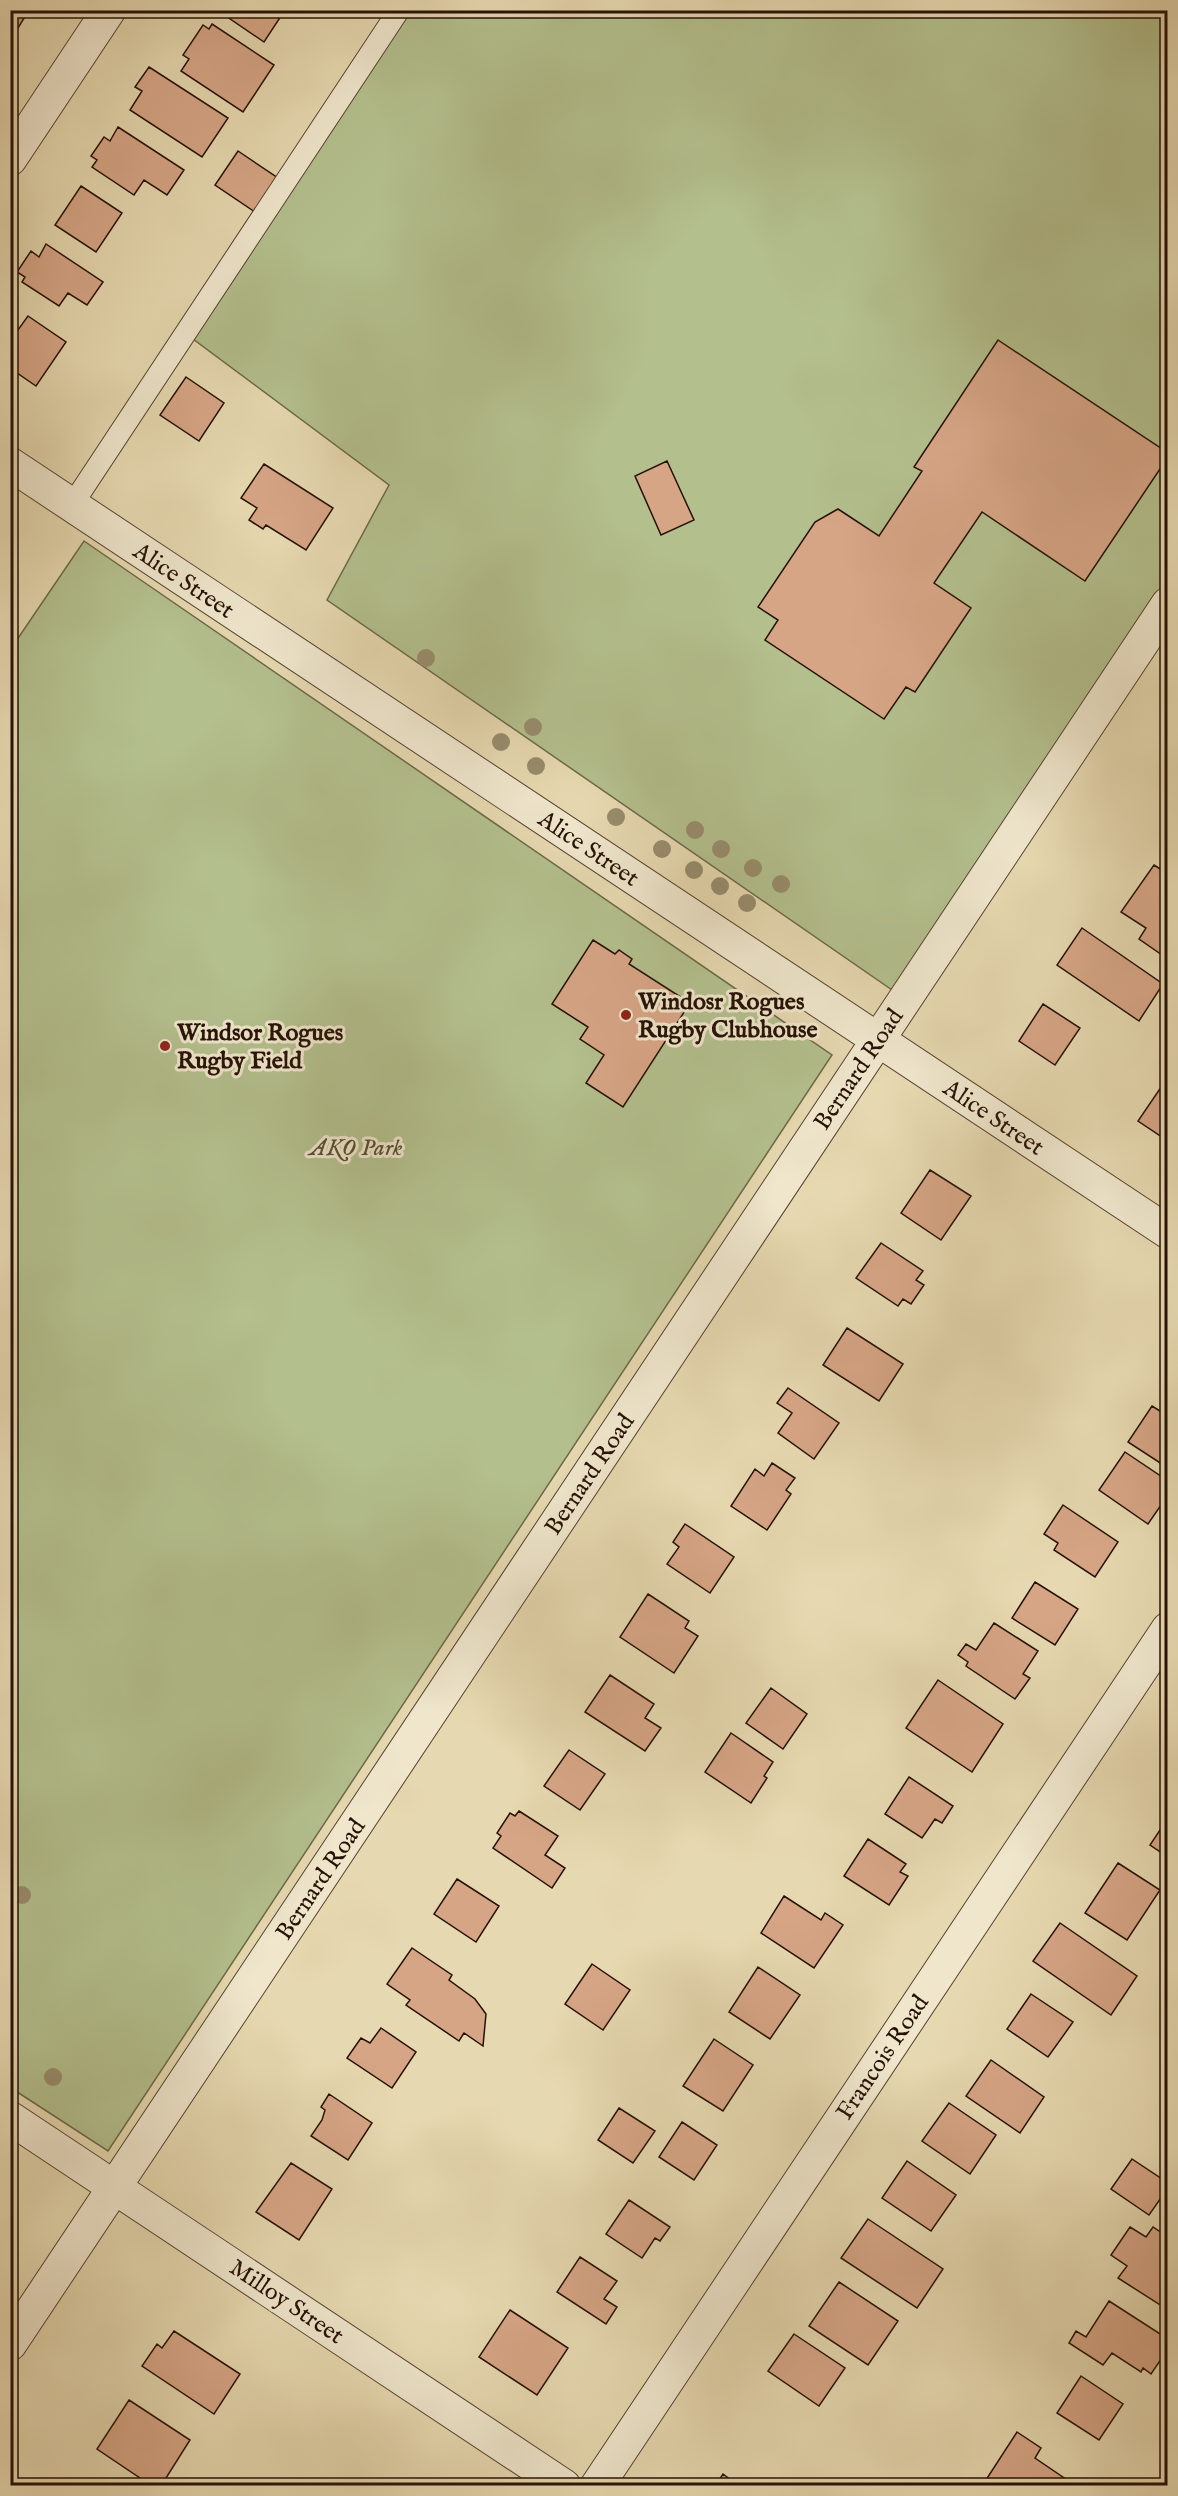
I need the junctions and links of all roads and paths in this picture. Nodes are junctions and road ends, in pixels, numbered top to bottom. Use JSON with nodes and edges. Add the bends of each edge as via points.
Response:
{"nodes":[{"id":1,"x":109,"y":10,"type":"edge"},
{"id":2,"x":399,"y":10,"type":"edge"},
{"id":3,"x":10,"y":159,"type":"edge"},
{"id":4,"x":10,"y":464,"type":"edge"},
{"id":5,"x":72,"y":505,"type":"junction"},
{"id":6,"x":1167,"y":604,"type":"edge"},
{"id":7,"x":878,"y":1040,"type":"junction"},
{"id":8,"x":1167,"y":1232,"type":"edge"},
{"id":9,"x":1167,"y":1629,"type":"edge"},
{"id":10,"x":10,"y":2118,"type":"edge"},
{"id":11,"x":116,"y":2186,"type":"junction"},
{"id":12,"x":10,"y":2344,"type":"edge"},
{"id":13,"x":564,"y":2486,"type":"edge"},
{"id":14,"x":597,"y":2486,"type":"edge"}],
"edges":[{"from":1,"to":3,"type":"street"},
{"from":2,"to":5,"type":"lane"},
{"from":4,"to":5,"type":"street","name":"Alice Street"},
{"from":5,"to":7,"type":"street","name":"Alice Street"},
{"from":6,"to":7,"type":"street","name":"Bernard Road"},
{"from":7,"to":8,"type":"street","name":"Alice Street"},
{"from":7,"to":11,"type":"street","name":"Bernard Road"},
{"from":9,"to":14,"type":"street","name":"Francois Road"},
{"from":10,"to":11,"type":"street","name":"Milloy Street"},
{"from":11,"to":12,"type":"street","name":"Bernard Road"},
{"from":11,"to":13,"type":"street","name":"Milloy Street"}]}
